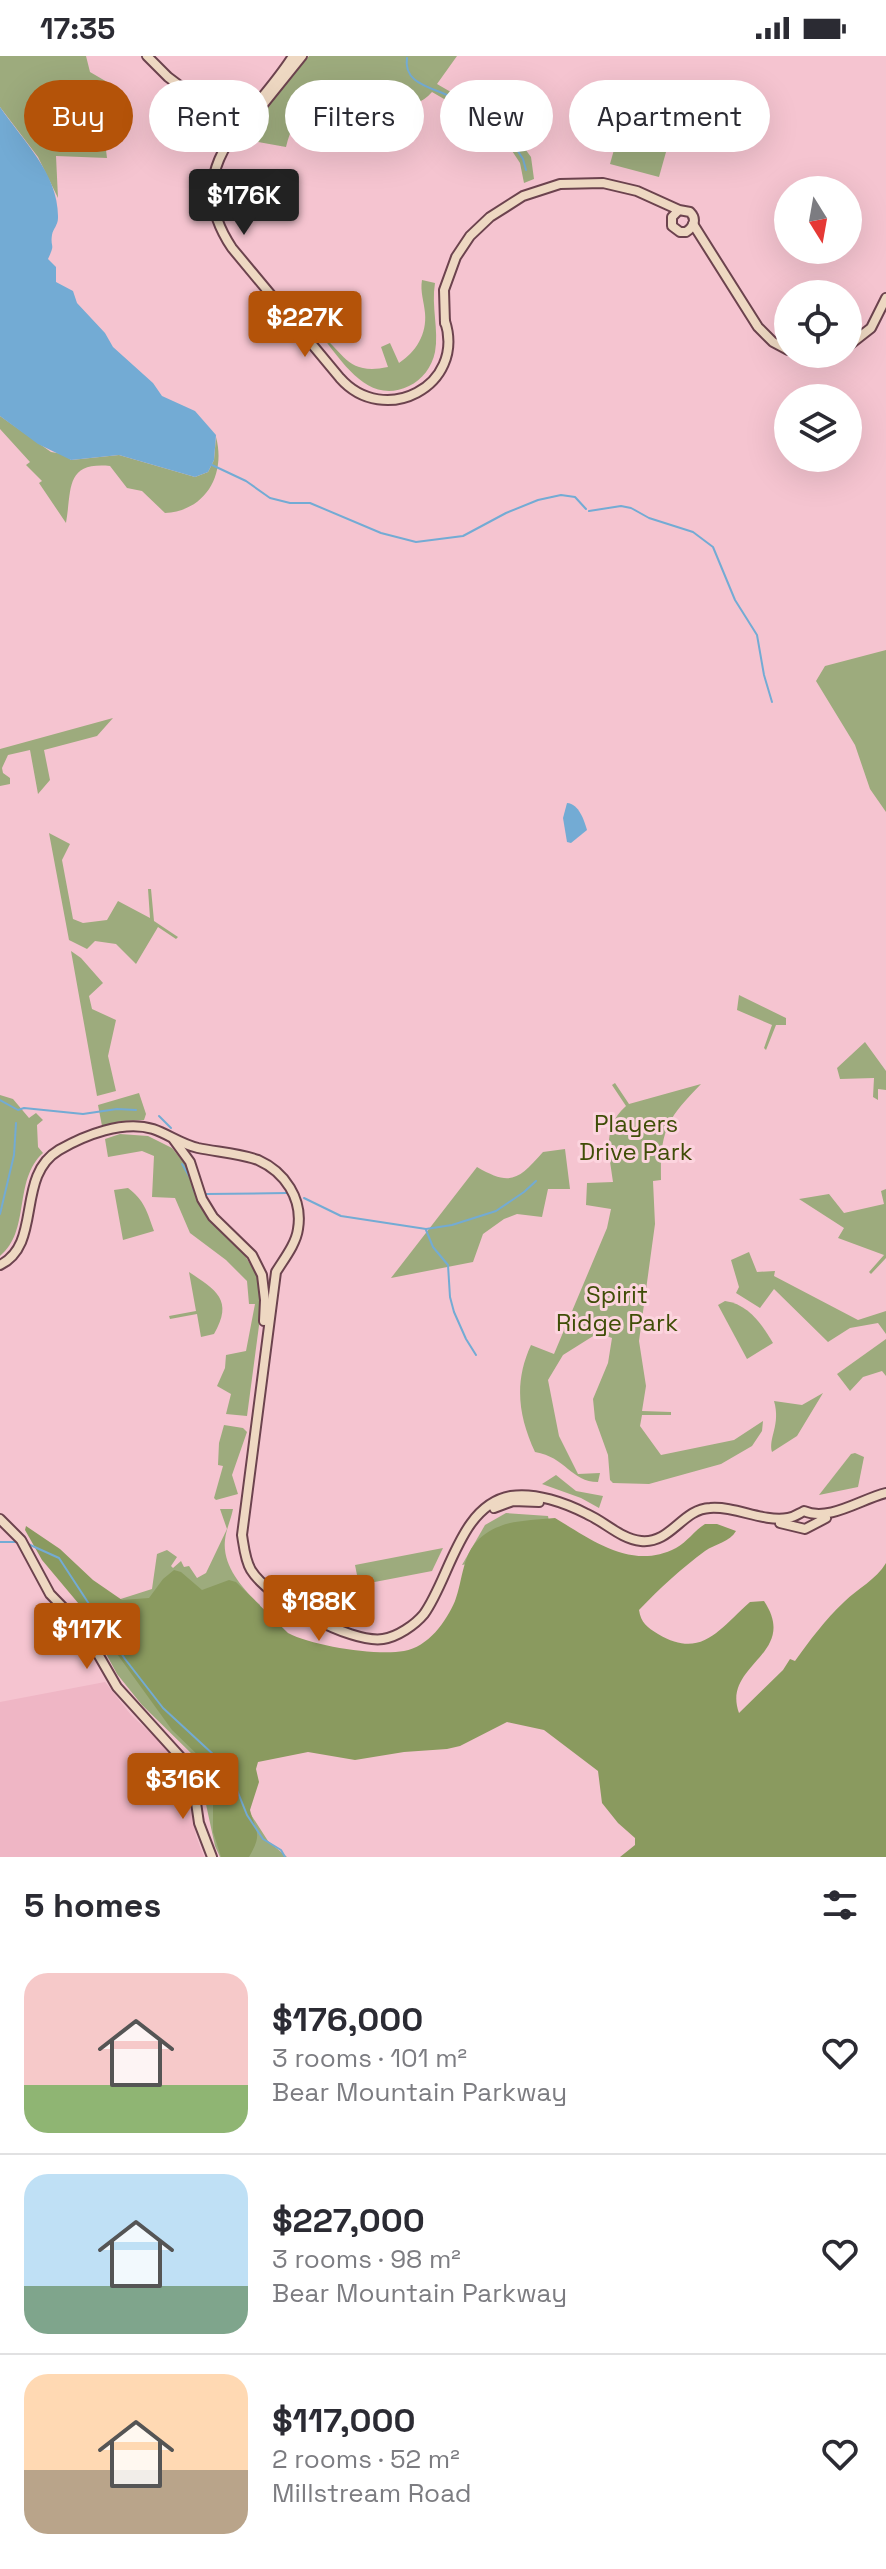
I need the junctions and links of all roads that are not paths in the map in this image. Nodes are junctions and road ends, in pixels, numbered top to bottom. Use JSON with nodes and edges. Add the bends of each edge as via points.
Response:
{"nodes":[{"id":1,"x":147,"y":56,"type":"edge"},
{"id":2,"x":293,"y":56,"type":"edge"},
{"id":3,"x":302,"y":56,"type":"edge"},
{"id":4,"x":172,"y":80,"type":"edge"},
{"id":5,"x":269,"y":87,"type":"edge"},
{"id":6,"x":269,"y":97,"type":"edge"},
{"id":7,"x":222,"y":152,"type":"edge"},
{"id":8,"x":676,"y":213,"type":"junction"},
{"id":9,"x":693,"y":224,"type":"junction"},
{"id":10,"x":686,"y":232,"type":"junction"},
{"id":11,"x":701,"y":240,"type":"junction"},
{"id":12,"x":886,"y":298,"type":"edge"},
{"id":13,"x":862,"y":335,"type":"edge"},
{"id":14,"x":774,"y":343,"type":"edge"},
{"id":15,"x":173,"y":1139,"type":"junction"},
{"id":16,"x":0,"y":1265,"type":"edge"},
{"id":17,"x":886,"y":1495,"type":"edge"},
{"id":18,"x":0,"y":1519,"type":"edge"},
{"id":19,"x":812,"y":1519,"type":"junction"},
{"id":20,"x":797,"y":1520,"type":"junction"},
{"id":21,"x":212,"y":1857,"type":"edge"}],
"edges":[{"from":1,"to":4,"type":"street"},
{"from":2,"to":5,"type":"street"},
{"from":3,"to":6,"type":"street"},
{"from":7,"to":8,"type":"street","via":[[213,176],[212,202],[232,248],[336,372],[370,394],[414,390],[430,376],[441,360],[444,290],[456,257],[479,227],[516,200],[553,186],[589,182],[631,189]]},
{"from":8,"to":9,"type":"street","via":[[692,213]]},
{"from":8,"to":10,"type":"street","via":[[674,228]]},
{"from":9,"to":10,"type":"street"},
{"from":9,"to":11,"type":"street"},
{"from":10,"to":11,"type":"street"},
{"from":11,"to":14,"type":"street","via":[[758,327]]},
{"from":12,"to":13,"type":"street"},
{"from":15,"to":16,"type":"street","via":[[150,1128],[121,1126],[49,1157],[34,1183],[19,1248]]},
{"from":15,"to":20,"type":"street","via":[[190,1162],[213,1217],[252,1255],[262,1275],[264,1318],[238,1534],[248,1572],[265,1592],[336,1634],[362,1643],[384,1643],[411,1632],[427,1617],[474,1526],[508,1502],[531,1501],[573,1512],[642,1545],[660,1543],[709,1512],[759,1522]]},
{"from":15,"to":20,"type":"street","via":[[261,1162],[292,1189],[299,1206],[293,1244],[276,1272],[242,1535],[251,1570],[266,1588],[307,1614],[363,1638],[383,1639],[408,1628],[423,1614],[470,1523],[492,1502],[513,1495],[574,1508],[643,1541],[658,1539],[692,1512],[709,1508]]},
{"from":17,"to":19,"type":"street"},
{"from":18,"to":21,"type":"street","via":[[23,1544],[50,1594],[83,1628],[109,1676],[180,1755],[190,1772],[199,1823]]},
{"from":19,"to":20,"type":"street","via":[[804,1511]]},
{"from":19,"to":20,"type":"street","via":[[805,1529]]}]}
